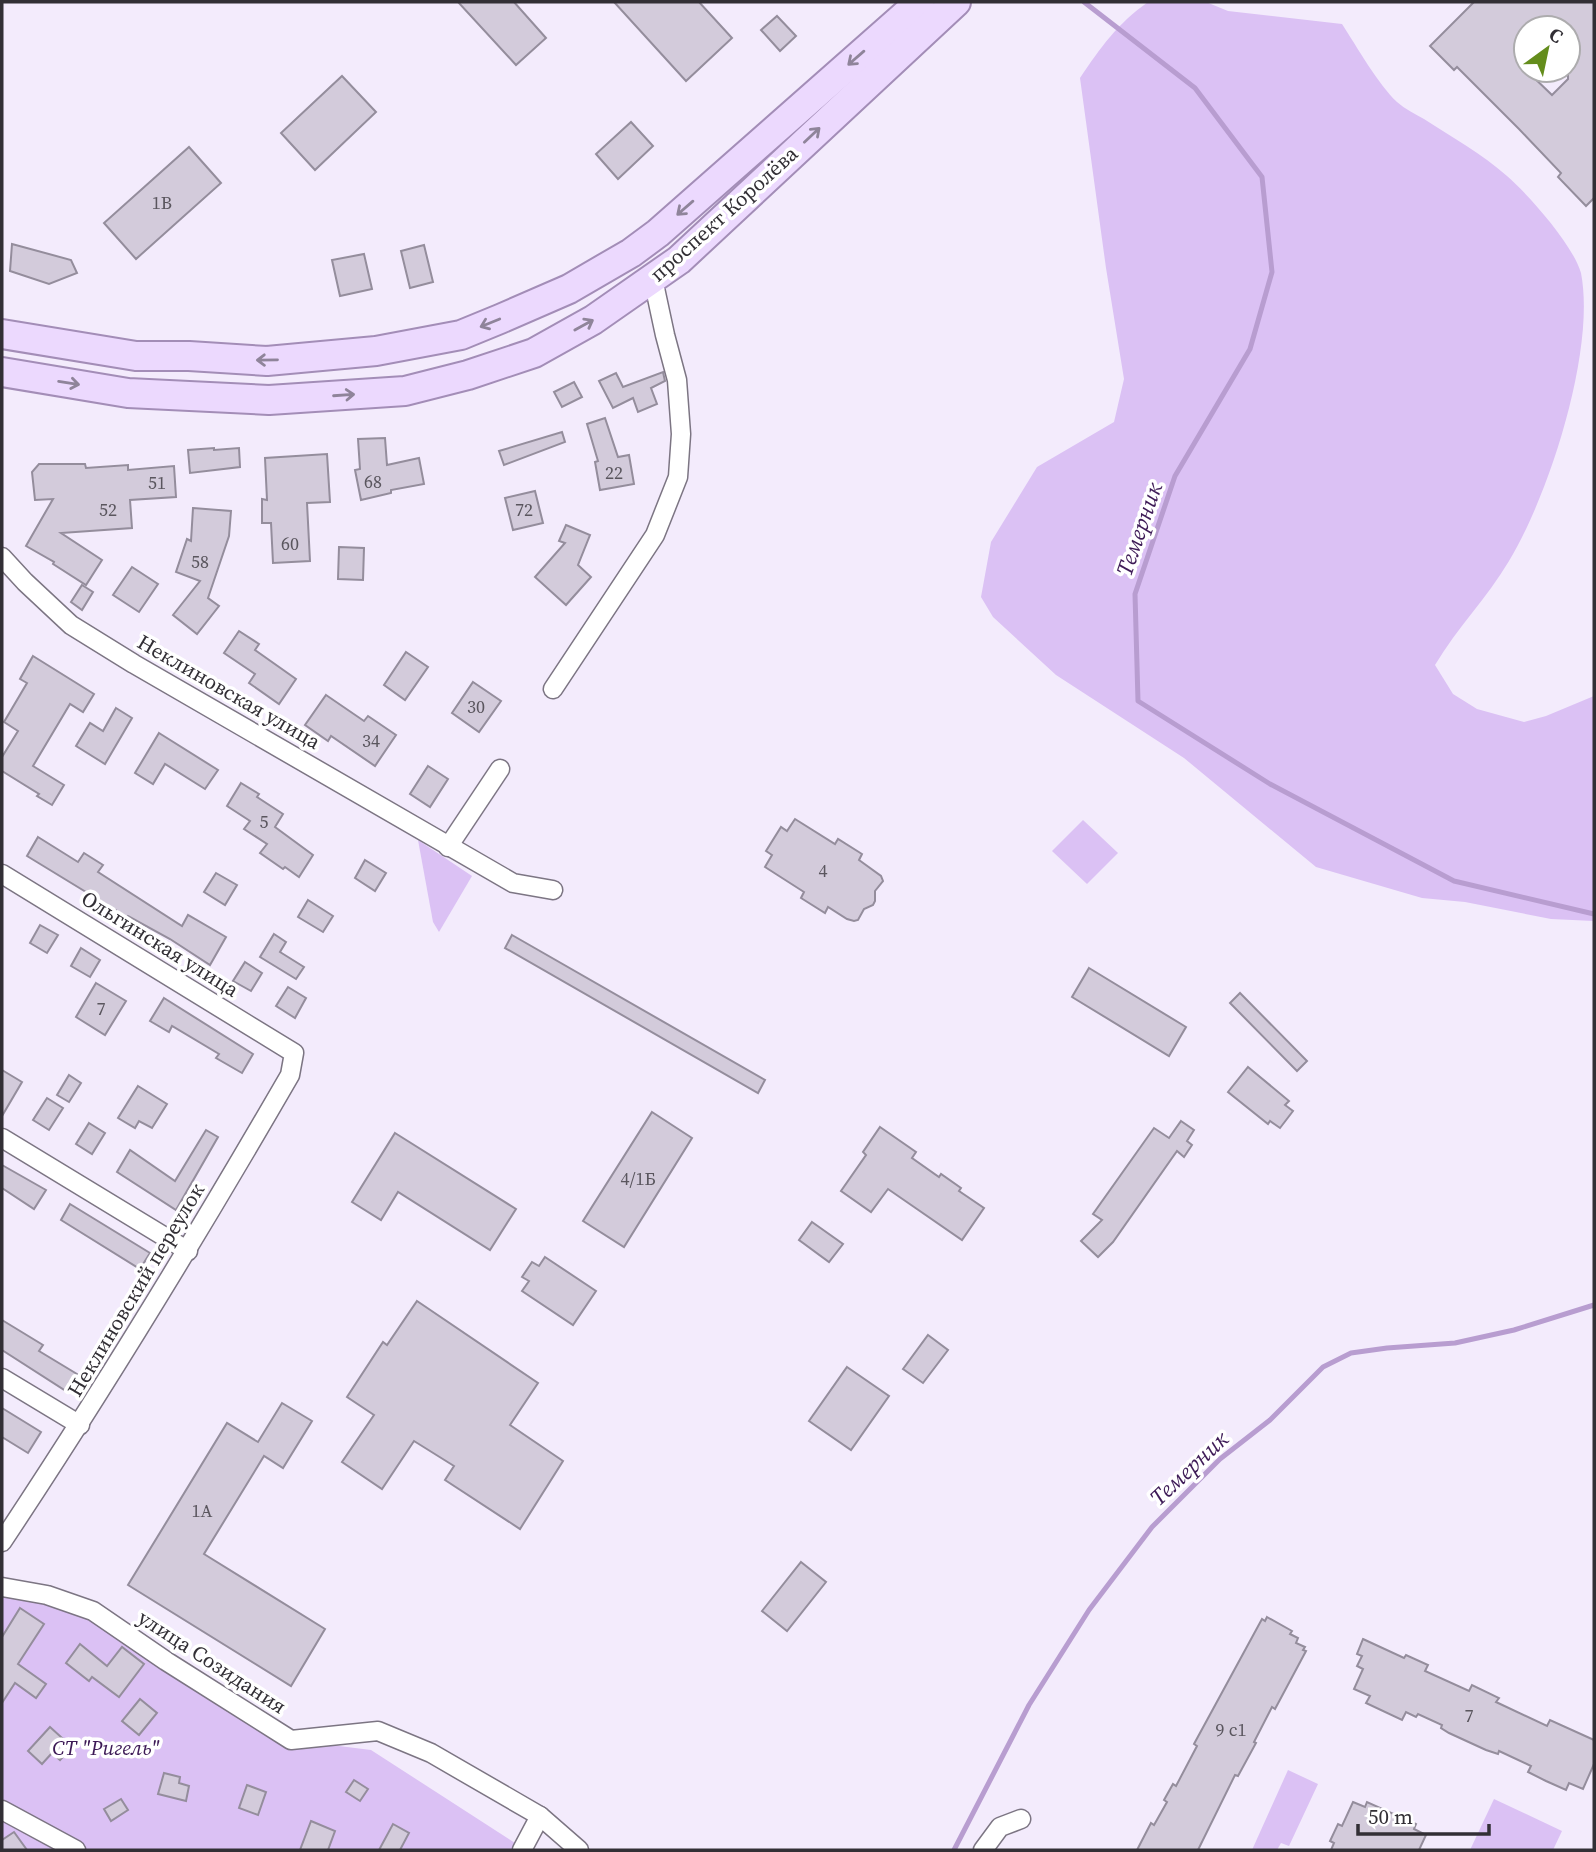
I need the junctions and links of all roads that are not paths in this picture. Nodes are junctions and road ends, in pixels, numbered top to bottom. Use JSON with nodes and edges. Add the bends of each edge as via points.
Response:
{"nodes":[{"id":1,"x":956,"y":2,"type":"edge"},
{"id":2,"x":917,"y":15,"type":"edge"},
{"id":3,"x":653,"y":279,"type":"junction"},
{"id":4,"x":2,"y":334,"type":"edge"},
{"id":5,"x":2,"y":372,"type":"edge"},
{"id":6,"x":2,"y":557,"type":"edge"},
{"id":7,"x":553,"y":689,"type":"dead end"},
{"id":8,"x":500,"y":769,"type":"dead end"},
{"id":9,"x":448,"y":848,"type":"junction"},
{"id":10,"x":2,"y":874,"type":"edge"},
{"id":11,"x":553,"y":890,"type":"dead end"},
{"id":12,"x":294,"y":1053,"type":"joint"},
{"id":13,"x":2,"y":1138,"type":"edge"},
{"id":14,"x":188,"y":1251,"type":"junction"},
{"id":15,"x":2,"y":1378,"type":"edge"},
{"id":16,"x":80,"y":1425,"type":"junction"},
{"id":17,"x":2,"y":1542,"type":"edge"},
{"id":18,"x":2,"y":1587,"type":"edge"},
{"id":19,"x":2,"y":1810,"type":"edge"},
{"id":20,"x":540,"y":1816,"type":"junction"},
{"id":21,"x":1021,"y":1819,"type":"dead end"},
{"id":22,"x":76,"y":1850,"type":"edge"},
{"id":23,"x":522,"y":1850,"type":"edge"},
{"id":24,"x":579,"y":1850,"type":"edge"},
{"id":25,"x":983,"y":1850,"type":"edge"}],
"edges":[{"from":1,"to":2,"type":"main road","name":"проспект Королёва"},
{"from":3,"to":2,"type":"main road","name":"проспект Королёва","one_way":true,"via":[[679,260]]},
{"from":2,"to":4,"type":"main road","name":"проспект Королёва","one_way":true,"via":[[631,253],[569,289],[461,335],[376,351],[267,362],[136,356]]},
{"from":5,"to":3,"type":"main road","name":"проспект Королёва","one_way":true,"via":[[128,393],[269,400],[405,391],[534,353]]},
{"from":3,"to":7,"type":"street","via":[[677,380],[678,477],[655,535]]},
{"from":6,"to":9,"type":"street","name":"Неклиновская улица","via":[[71,625]]},
{"from":8,"to":9,"type":"street"},
{"from":9,"to":11,"type":"street","name":"Неклиновская улица","via":[[513,884]]},
{"from":10,"to":12,"type":"street","name":"Ольгинская улица"},
{"from":12,"to":14,"type":"street","name":"Неклиновский переулок","via":[[290,1075]]},
{"from":13,"to":14,"type":"street"},
{"from":14,"to":16,"type":"street","name":"Неклиновский переулок"},
{"from":15,"to":16,"type":"street"},
{"from":16,"to":17,"type":"street","name":"Неклиновский переулок"},
{"from":18,"to":20,"type":"street","name":"улица Созидания","via":[[47,1595],[93,1611],[291,1740],[378,1731],[431,1753]]},
{"from":19,"to":22,"type":"street"},
{"from":20,"to":23,"type":"street"},
{"from":20,"to":24,"type":"street","name":"улица Созидания"},
{"from":21,"to":25,"type":"street","via":[[1000,1827]]}]}
